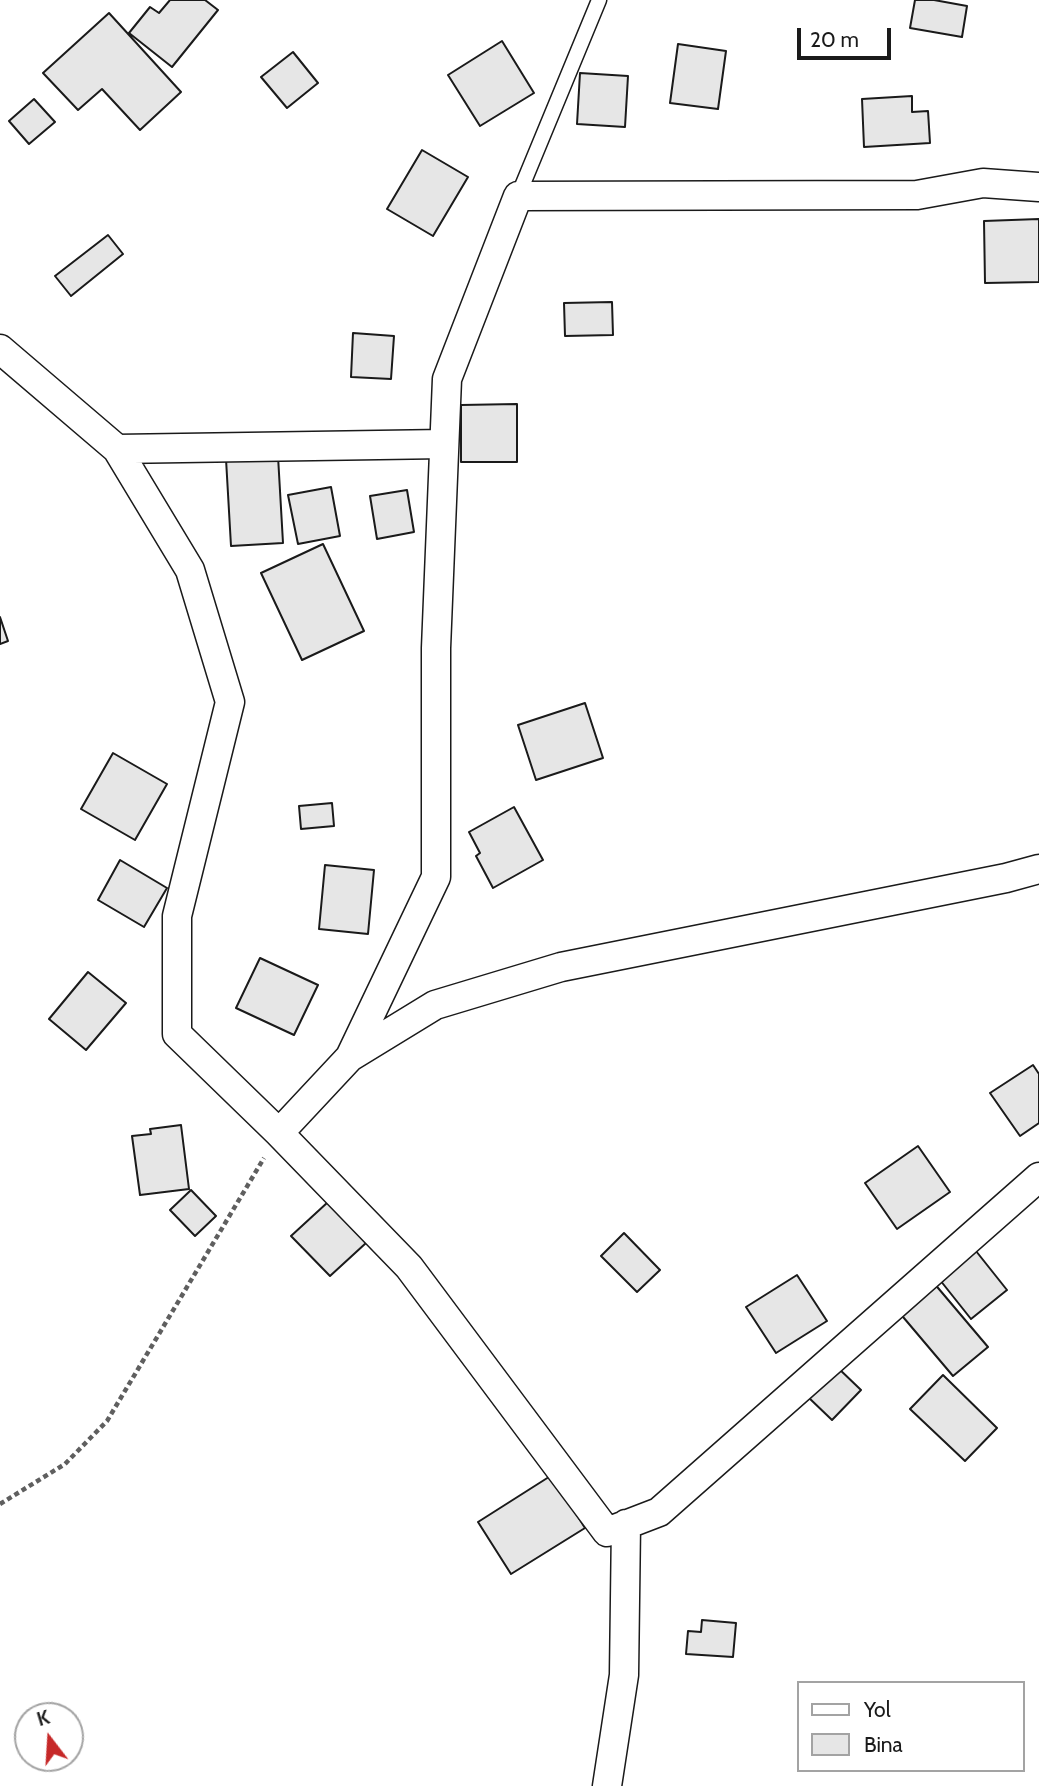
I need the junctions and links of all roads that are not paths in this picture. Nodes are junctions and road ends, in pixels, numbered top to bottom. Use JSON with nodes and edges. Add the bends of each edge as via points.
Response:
{"nodes":[{"id":1,"x":599,"y":0,"type":"edge"},
{"id":2,"x":1039,"y":187,"type":"edge"},
{"id":3,"x":517,"y":196,"type":"junction"},
{"id":4,"x":0,"y":349,"type":"edge"},
{"id":5,"x":444,"y":444,"type":"junction"},
{"id":6,"x":117,"y":449,"type":"junction"},
{"id":7,"x":1039,"y":869,"type":"edge"},
{"id":8,"x":350,"y":1057,"type":"junction"},
{"id":9,"x":279,"y":1133,"type":"junction"},
{"id":10,"x":1039,"y":1177,"type":"edge"},
{"id":11,"x":626,"y":1524,"type":"junction"},
{"id":12,"x":607,"y":1786,"type":"edge"}],
"edges":[{"from":1,"to":3,"type":"lane"},
{"from":2,"to":3,"type":"street","via":[[983,183],[917,195]]},
{"from":3,"to":5,"type":"street","via":[[447,379]]},
{"from":4,"to":6,"type":"street"},
{"from":5,"to":6,"type":"street"},
{"from":5,"to":8,"type":"street","via":[[436,648],[436,877]]},
{"from":6,"to":9,"type":"street","via":[[190,570],[230,702],[177,916],[177,1034]]},
{"from":7,"to":8,"type":"street","via":[[561,967],[436,1005]]},
{"from":8,"to":9,"type":"street"},
{"from":9,"to":11,"type":"street","via":[[409,1267],[607,1532]]},
{"from":10,"to":11,"type":"street","via":[[659,1512]]},
{"from":11,"to":12,"type":"street","via":[[624,1675]]}]}
